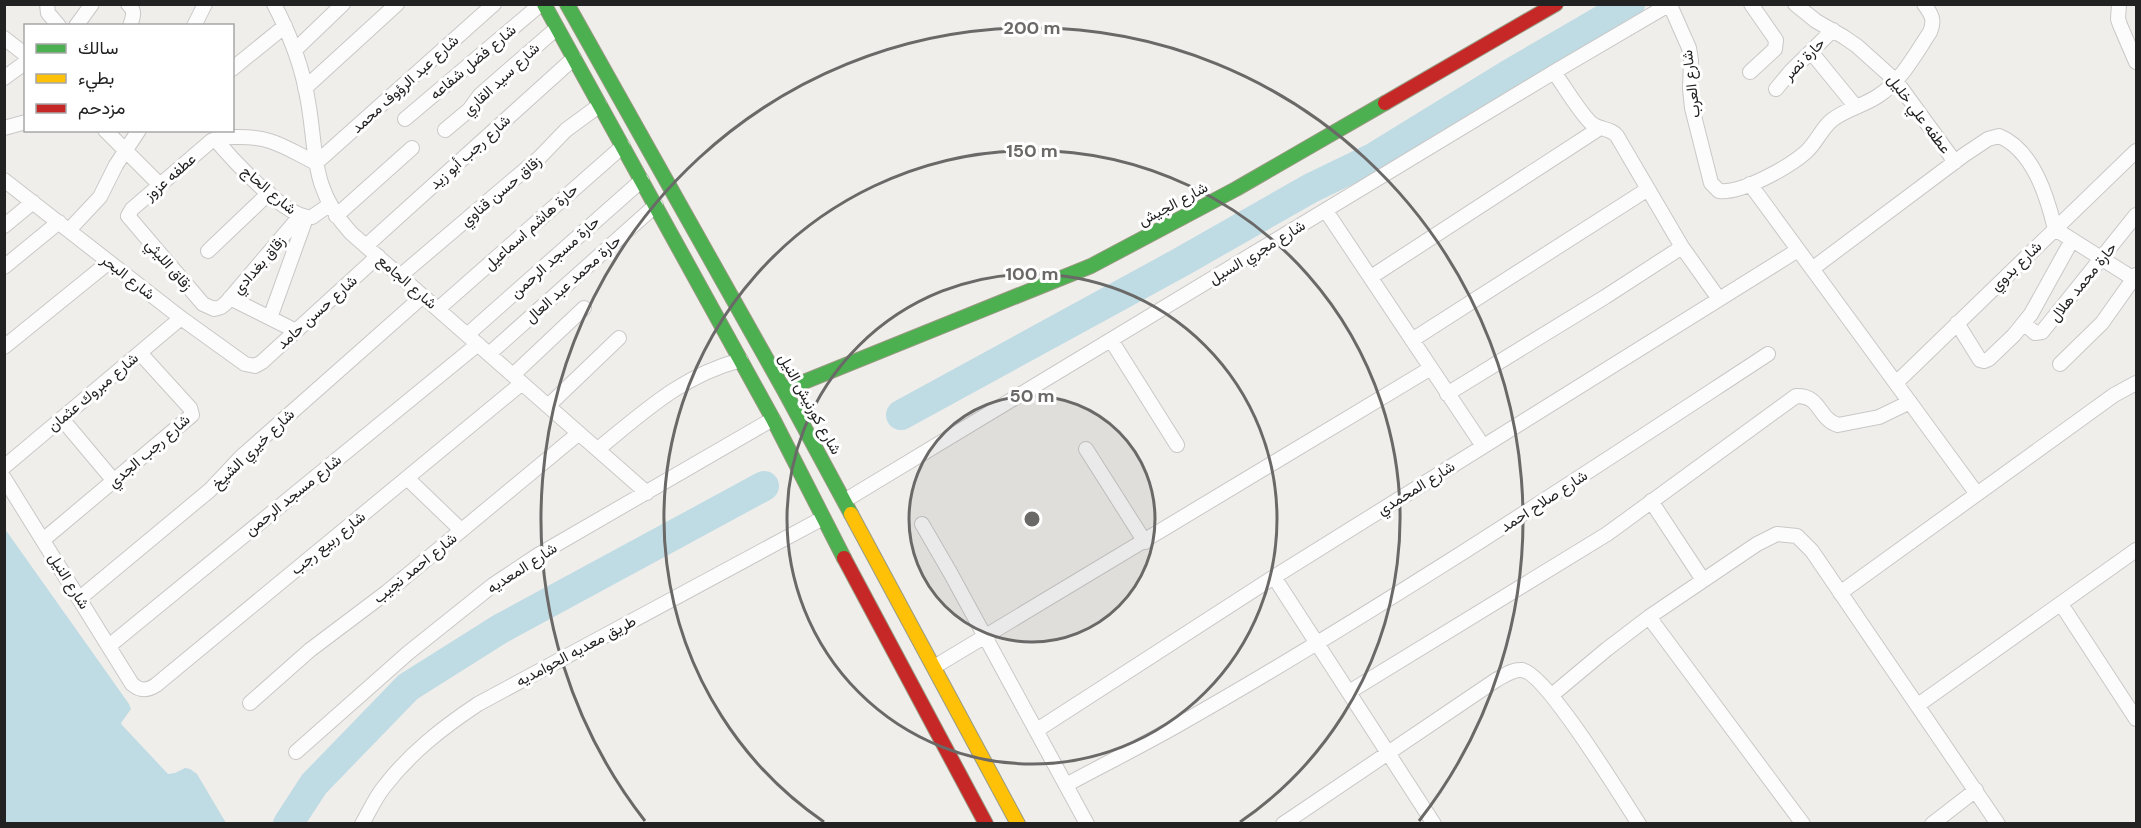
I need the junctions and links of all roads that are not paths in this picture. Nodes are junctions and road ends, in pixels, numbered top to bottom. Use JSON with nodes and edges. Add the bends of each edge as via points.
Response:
{"nodes":[{"id":1,"x":47,"y":4,"type":"edge"},
{"id":2,"x":92,"y":4,"type":"edge"},
{"id":3,"x":205,"y":4,"type":"edge"},
{"id":4,"x":274,"y":4,"type":"edge"},
{"id":5,"x":343,"y":4,"type":"edge"},
{"id":6,"x":397,"y":4,"type":"edge"},
{"id":7,"x":494,"y":4,"type":"edge"},
{"id":8,"x":543,"y":4,"type":"edge"},
{"id":9,"x":567,"y":4,"type":"edge"},
{"id":10,"x":1556,"y":4,"type":"edge"},
{"id":11,"x":1751,"y":4,"type":"edge"},
{"id":12,"x":1795,"y":4,"type":"edge"},
{"id":13,"x":1924,"y":4,"type":"edge"},
{"id":14,"x":2119,"y":4,"type":"edge"},
{"id":15,"x":1670,"y":5,"type":"edge"},
{"id":16,"x":57,"y":24,"type":"edge"},
{"id":17,"x":77,"y":24,"type":"edge"},
{"id":18,"x":195,"y":24,"type":"edge"},
{"id":19,"x":285,"y":26,"type":"junction"},
{"id":20,"x":557,"y":28,"type":"junction"},
{"id":21,"x":1833,"y":30,"type":"junction"},
{"id":22,"x":4,"y":38,"type":"edge"},
{"id":23,"x":295,"y":50,"type":"junction"},
{"id":24,"x":1811,"y":52,"type":"junction"},
{"id":25,"x":24,"y":53,"type":"edge"},
{"id":26,"x":574,"y":58,"type":"junction"},
{"id":27,"x":2136,"y":62,"type":"edge"},
{"id":28,"x":24,"y":63,"type":"edge"},
{"id":29,"x":234,"y":67,"type":"edge"},
{"id":30,"x":1554,"y":72,"type":"junction"},
{"id":31,"x":1750,"y":72,"type":"dead end"},
{"id":32,"x":4,"y":78,"type":"edge"},
{"id":33,"x":1896,"y":81,"type":"junction"},
{"id":34,"x":306,"y":88,"type":"junction"},
{"id":35,"x":1776,"y":89,"type":"dead end"},
{"id":36,"x":600,"y":105,"type":"junction"},
{"id":37,"x":1856,"y":106,"type":"junction"},
{"id":38,"x":405,"y":119,"type":"dead end"},
{"id":39,"x":24,"y":123,"type":"edge"},
{"id":40,"x":4,"y":128,"type":"edge"},
{"id":41,"x":1600,"y":128,"type":"junction"},
{"id":42,"x":445,"y":130,"type":"dead end"},
{"id":43,"x":107,"y":132,"type":"edge"},
{"id":44,"x":138,"y":132,"type":"edge"},
{"id":45,"x":215,"y":139,"type":"junction"},
{"id":46,"x":623,"y":146,"type":"junction"},
{"id":47,"x":412,"y":148,"type":"dead end"},
{"id":48,"x":125,"y":151,"type":"junction"},
{"id":49,"x":2136,"y":151,"type":"edge"},
{"id":50,"x":1955,"y":162,"type":"junction"},
{"id":51,"x":316,"y":163,"type":"junction"},
{"id":52,"x":4,"y":180,"type":"edge"},
{"id":53,"x":642,"y":180,"type":"junction"},
{"id":54,"x":1750,"y":184,"type":"junction"},
{"id":55,"x":160,"y":185,"type":"junction"},
{"id":56,"x":1648,"y":189,"type":"junction"},
{"id":57,"x":269,"y":193,"type":"junction"},
{"id":58,"x":33,"y":202,"type":"junction"},
{"id":59,"x":656,"y":205,"type":"junction"},
{"id":60,"x":333,"y":211,"type":"junction"},
{"id":61,"x":1326,"y":211,"type":"junction"},
{"id":62,"x":2136,"y":214,"type":"edge"},
{"id":63,"x":128,"y":216,"type":"joint"},
{"id":64,"x":303,"y":217,"type":"junction"},
{"id":65,"x":4,"y":225,"type":"edge"},
{"id":66,"x":64,"y":226,"type":"junction"},
{"id":67,"x":2055,"y":229,"type":"junction"},
{"id":68,"x":2072,"y":240,"type":"junction"},
{"id":69,"x":366,"y":246,"type":"junction"},
{"id":70,"x":1682,"y":247,"type":"junction"},
{"id":71,"x":1798,"y":249,"type":"junction"},
{"id":72,"x":208,"y":250,"type":"dead end"},
{"id":73,"x":378,"y":256,"type":"junction"},
{"id":74,"x":2102,"y":259,"type":"junction"},
{"id":75,"x":109,"y":262,"type":"junction"},
{"id":76,"x":4,"y":267,"type":"edge"},
{"id":77,"x":1812,"y":269,"type":"junction"},
{"id":78,"x":400,"y":276,"type":"junction"},
{"id":79,"x":1371,"y":277,"type":"junction"},
{"id":80,"x":2135,"y":277,"type":"edge"},
{"id":81,"x":423,"y":296,"type":"junction"},
{"id":82,"x":230,"y":298,"type":"junction"},
{"id":83,"x":1719,"y":299,"type":"junction"},
{"id":84,"x":584,"y":308,"type":"dead end"},
{"id":85,"x":214,"y":309,"type":"joint"},
{"id":86,"x":438,"y":309,"type":"junction"},
{"id":87,"x":181,"y":318,"type":"junction"},
{"id":88,"x":270,"y":318,"type":"junction"},
{"id":89,"x":1957,"y":323,"type":"junction"},
{"id":90,"x":2024,"y":323,"type":"junction"},
{"id":91,"x":296,"y":331,"type":"junction"},
{"id":92,"x":620,"y":338,"type":"dead end"},
{"id":93,"x":472,"y":339,"type":"junction"},
{"id":94,"x":1111,"y":340,"type":"junction"},
{"id":95,"x":1412,"y":340,"type":"junction"},
{"id":96,"x":4,"y":347,"type":"edge"},
{"id":97,"x":140,"y":353,"type":"junction"},
{"id":98,"x":489,"y":354,"type":"junction"},
{"id":99,"x":1768,"y":354,"type":"dead end"},
{"id":100,"x":741,"y":360,"type":"junction"},
{"id":101,"x":2061,"y":364,"type":"dead end"},
{"id":102,"x":255,"y":366,"type":"joint"},
{"id":103,"x":1431,"y":368,"type":"junction"},
{"id":104,"x":517,"y":379,"type":"junction"},
{"id":105,"x":1896,"y":383,"type":"junction"},
{"id":106,"x":2136,"y":383,"type":"edge"},
{"id":107,"x":784,"y":390,"type":"junction"},
{"id":108,"x":1448,"y":394,"type":"junction"},
{"id":109,"x":1910,"y":402,"type":"junction"},
{"id":110,"x":548,"y":406,"type":"junction"},
{"id":111,"x":62,"y":418,"type":"junction"},
{"id":112,"x":773,"y":419,"type":"junction"},
{"id":113,"x":579,"y":433,"type":"junction"},
{"id":114,"x":1177,"y":445,"type":"dead end"},
{"id":115,"x":1483,"y":446,"type":"junction"},
{"id":116,"x":598,"y":449,"type":"junction"},
{"id":117,"x":1086,"y":449,"type":"dead end"},
{"id":118,"x":4,"y":467,"type":"edge"},
{"id":119,"x":4,"y":478,"type":"edge"},
{"id":120,"x":407,"y":478,"type":"junction"},
{"id":121,"x":114,"y":481,"type":"junction"},
{"id":122,"x":646,"y":493,"type":"junction"},
{"id":123,"x":1977,"y":494,"type":"junction"},
{"id":124,"x":844,"y":501,"type":"junction"},
{"id":125,"x":1651,"y":501,"type":"junction"},
{"id":126,"x":823,"y":518,"type":"junction"},
{"id":127,"x":922,"y":524,"type":"dead end"},
{"id":128,"x":461,"y":530,"type":"junction"},
{"id":129,"x":43,"y":540,"type":"junction"},
{"id":130,"x":1145,"y":542,"type":"junction"},
{"id":131,"x":2136,"y":550,"type":"edge"},
{"id":132,"x":1274,"y":576,"type":"junction"},
{"id":133,"x":1703,"y":580,"type":"junction"},
{"id":134,"x":1840,"y":593,"type":"junction"},
{"id":135,"x":80,"y":598,"type":"junction"},
{"id":136,"x":2061,"y":604,"type":"junction"},
{"id":137,"x":1649,"y":617,"type":"junction"},
{"id":138,"x":985,"y":637,"type":"junction"},
{"id":139,"x":1318,"y":643,"type":"junction"},
{"id":140,"x":109,"y":646,"type":"junction"},
{"id":141,"x":934,"y":667,"type":"junction"},
{"id":142,"x":132,"y":684,"type":"joint"},
{"id":143,"x":1349,"y":692,"type":"junction"},
{"id":144,"x":1552,"y":695,"type":"junction"},
{"id":145,"x":250,"y":703,"type":"dead end"},
{"id":146,"x":1917,"y":705,"type":"junction"},
{"id":147,"x":2136,"y":719,"type":"edge"},
{"id":148,"x":1036,"y":730,"type":"junction"},
{"id":149,"x":296,"y":752,"type":"dead end"},
{"id":150,"x":1388,"y":753,"type":"junction"},
{"id":151,"x":1066,"y":785,"type":"junction"},
{"id":152,"x":1976,"y":790,"type":"junction"},
{"id":153,"x":1637,"y":823,"type":"edge"},
{"id":154,"x":362,"y":824,"type":"edge"},
{"id":155,"x":986,"y":824,"type":"edge"},
{"id":156,"x":1018,"y":824,"type":"edge"},
{"id":157,"x":1086,"y":824,"type":"edge"},
{"id":158,"x":1284,"y":824,"type":"edge"},
{"id":159,"x":1434,"y":824,"type":"edge"},
{"id":160,"x":1803,"y":824,"type":"edge"},
{"id":161,"x":1932,"y":824,"type":"edge"},
{"id":162,"x":1998,"y":824,"type":"edge"}],
"edges":[{"from":1,"to":16,"type":"street","via":[[48,13]]},
{"from":2,"to":17,"type":"street"},
{"from":3,"to":18,"type":"street"},
{"from":4,"to":19,"type":"street","name":"شارع الجامع"},
{"from":5,"to":23,"type":"street"},
{"from":6,"to":34,"type":"street"},
{"from":7,"to":51,"type":"street","name":"شارع عبد الرؤوف محمد"},
{"from":8,"to":20,"type":"main road"},
{"from":8,"to":38,"type":"street","name":"شارع فضل شفاعه"},
{"from":9,"to":107,"type":"main road","name":"شارع كورنيش النيل"},
{"from":10,"to":107,"type":"main road","name":"شارع الجيش","via":[[1236,189],[1091,266]]},
{"from":11,"to":31,"type":"street","via":[[1777,45]]},
{"from":12,"to":21,"type":"street","name":"عطفه علي خليل"},
{"from":13,"to":33,"type":"street","via":[[1933,16],[1933,24]]},
{"from":14,"to":27,"type":"street","via":[[2120,26]]},
{"from":15,"to":30,"type":"street","name":"شارع مجري السيل"},
{"from":15,"to":54,"type":"street","name":"شارع العرب","via":[[1689,48],[1692,108],[1711,183],[1724,192]]},
{"from":19,"to":23,"type":"street","name":"شارع الجامع"},
{"from":19,"to":29,"type":"street"},
{"from":20,"to":26,"type":"main road"},
{"from":20,"to":42,"type":"street","name":"شارع سيد القاري"},
{"from":21,"to":24,"type":"street","name":"حارة نصر"},
{"from":21,"to":33,"type":"street","name":"عطفه علي خليل"},
{"from":22,"to":25,"type":"street"},
{"from":23,"to":34,"type":"street","name":"شارع الجامع"},
{"from":24,"to":35,"type":"street","name":"حارة نصر"},
{"from":24,"to":37,"type":"street"},
{"from":26,"to":36,"type":"main road"},
{"from":26,"to":69,"type":"street","name":"شارع رجب أبو زيد"},
{"from":28,"to":32,"type":"street"},
{"from":30,"to":41,"type":"street","via":[[1591,123]]},
{"from":30,"to":61,"type":"street","name":"شارع مجري السيل"},
{"from":33,"to":37,"type":"street"},
{"from":33,"to":50,"type":"street","name":"عطفه علي خليل"},
{"from":34,"to":51,"type":"street","name":"شارع الجامع"},
{"from":36,"to":46,"type":"main road"},
{"from":36,"to":78,"type":"street","name":"زقاق حسن قناوي","via":[[566,130],[540,157]]},
{"from":37,"to":54,"type":"street","via":[[1829,122],[1797,159]]},
{"from":39,"to":40,"type":"street"},
{"from":41,"to":56,"type":"street","via":[[1613,132]]},
{"from":41,"to":79,"type":"street"},
{"from":43,"to":48,"type":"street"},
{"from":44,"to":48,"type":"street"},
{"from":45,"to":51,"type":"street","via":[[266,138]]},
{"from":45,"to":55,"type":"street","name":"عطفه عزوز"},
{"from":45,"to":57,"type":"street","name":"شارع الحاج"},
{"from":46,"to":53,"type":"main road"},
{"from":46,"to":86,"type":"street","name":"حارة هاشم اسماعيل"},
{"from":47,"to":60,"type":"street","name":"شارع الحاج"},
{"from":48,"to":55,"type":"street"},
{"from":48,"to":66,"type":"street","via":[[100,197]]},
{"from":49,"to":67,"type":"street","name":"شارع بدوي"},
{"from":50,"to":67,"type":"street","via":[[1988,139],[1999,135],[2009,140],[2044,187]]},
{"from":50,"to":77,"type":"street"},
{"from":51,"to":60,"type":"street","name":"شارع الجامع","via":[[320,185]]},
{"from":52,"to":58,"type":"street","name":"شارع البحر"},
{"from":53,"to":59,"type":"main road"},
{"from":53,"to":93,"type":"street","name":"حارة مسجد الرحمن"},
{"from":54,"to":71,"type":"street"},
{"from":55,"to":63,"type":"street","name":"عطفه عزوز"},
{"from":56,"to":70,"type":"street"},
{"from":56,"to":95,"type":"street"},
{"from":57,"to":64,"type":"street","name":"شارع الحاج"},
{"from":57,"to":72,"type":"street"},
{"from":58,"to":65,"type":"street"},
{"from":58,"to":66,"type":"street","name":"شارع البحر"},
{"from":59,"to":98,"type":"street","name":"حارة محمد عبد العال"},
{"from":59,"to":100,"type":"main road"},
{"from":60,"to":64,"type":"street","name":"شارع الحاج"},
{"from":60,"to":69,"type":"street","name":"شارع الجامع"},
{"from":61,"to":79,"type":"street"},
{"from":61,"to":94,"type":"street","name":"شارع مجري السيل"},
{"from":62,"to":74,"type":"street","name":"حارة محمد هلال"},
{"from":63,"to":85,"type":"street","name":"زقاق الليثي","via":[[203,304]]},
{"from":64,"to":82,"type":"street","name":"زقاق بغدادي"},
{"from":64,"to":88,"type":"street"},
{"from":66,"to":75,"type":"street","name":"شارع البحر"},
{"from":66,"to":76,"type":"street"},
{"from":67,"to":68,"type":"street"},
{"from":67,"to":89,"type":"street","name":"شارع بدوي"},
{"from":68,"to":74,"type":"street"},
{"from":68,"to":90,"type":"street"},
{"from":69,"to":73,"type":"street","name":"شارع الجامع"},
{"from":70,"to":83,"type":"street"},
{"from":70,"to":108,"type":"street"},
{"from":71,"to":77,"type":"street"},
{"from":71,"to":83,"type":"street","name":"شارع المحمدي"},
{"from":73,"to":78,"type":"street","name":"شارع الجامع"},
{"from":73,"to":91,"type":"street","name":"شارع حسن حامد"},
{"from":74,"to":80,"type":"street"},
{"from":74,"to":90,"type":"street","name":"حارة محمد هلال","via":[[2042,332],[2035,333]]},
{"from":75,"to":87,"type":"street","name":"شارع البحر"},
{"from":75,"to":96,"type":"street"},
{"from":77,"to":105,"type":"street"},
{"from":78,"to":81,"type":"street","name":"شارع الجامع"},
{"from":79,"to":95,"type":"street"},
{"from":80,"to":101,"type":"street","via":[[2102,323]]},
{"from":81,"to":86,"type":"street","name":"شارع الجامع"},
{"from":81,"to":135,"type":"street","name":"شارع خيري الشيخ","via":[[210,490]]},
{"from":82,"to":85,"type":"street","name":"زقاق بغدادي"},
{"from":82,"to":88,"type":"street"},
{"from":83,"to":115,"type":"street","name":"شارع المحمدي"},
{"from":84,"to":104,"type":"street","name":"شارع ربيع رجب"},
{"from":86,"to":93,"type":"street","name":"شارع الجامع"},
{"from":87,"to":97,"type":"street","name":"شارع مبروك عثمان"},
{"from":87,"to":102,"type":"street","name":"شارع البحر","via":[[245,364]]},
{"from":88,"to":91,"type":"street"},
{"from":89,"to":90,"type":"street","via":[[1984,361]]},
{"from":89,"to":105,"type":"street","name":"شارع بدوي"},
{"from":91,"to":102,"type":"street","name":"شارع حسن حامد"},
{"from":92,"to":110,"type":"street"},
{"from":93,"to":98,"type":"street","name":"شارع الجامع"},
{"from":93,"to":140,"type":"street","name":"شارع مسجد الرحمن"},
{"from":94,"to":114,"type":"street"},
{"from":94,"to":124,"type":"street","name":"شارع مجري السيل"},
{"from":95,"to":103,"type":"street"},
{"from":97,"to":111,"type":"street","name":"شارع مبروك عثمان"},
{"from":97,"to":121,"type":"street","name":"شارع رجب الجدي","via":[[192,415]]},
{"from":98,"to":104,"type":"street","name":"شارع الجامع"},
{"from":99,"to":139,"type":"street","name":"شارع صلاح احمد"},
{"from":100,"to":112,"type":"main road"},
{"from":100,"to":116,"type":"street","via":[[681,384]]},
{"from":103,"to":108,"type":"street"},
{"from":103,"to":130,"type":"street"},
{"from":104,"to":110,"type":"street","name":"شارع الجامع"},
{"from":104,"to":120,"type":"street","name":"شارع ربيع رجب"},
{"from":105,"to":109,"type":"street"},
{"from":106,"to":123,"type":"street"},
{"from":107,"to":124,"type":"main road","name":"شارع كورنيش النيل"},
{"from":108,"to":115,"type":"street"},
{"from":109,"to":123,"type":"street"},
{"from":109,"to":125,"type":"street","via":[[1879,417],[1838,425],[1826,418],[1812,399],[1796,396]]},
{"from":110,"to":113,"type":"street","name":"شارع الجامع"},
{"from":111,"to":118,"type":"street","name":"شارع مبروك عثمان"},
{"from":111,"to":121,"type":"street"},
{"from":112,"to":122,"type":"street","name":"شارع المعديه"},
{"from":112,"to":126,"type":"main road"},
{"from":113,"to":116,"type":"street","name":"شارع الجامع"},
{"from":113,"to":128,"type":"street","name":"شارع احمد نجيب"},
{"from":115,"to":132,"type":"street","name":"شارع المحمدي"},
{"from":116,"to":122,"type":"street","name":"شارع الجامع"},
{"from":117,"to":130,"type":"street"},
{"from":119,"to":129,"type":"street","name":"شارع النيل"},
{"from":120,"to":128,"type":"street"},
{"from":120,"to":142,"type":"street","name":"شارع ربيع رجب","via":[[156,685],[143,690]]},
{"from":121,"to":129,"type":"street","name":"شارع رجب الجدي"},
{"from":122,"to":149,"type":"street","name":"شارع المعديه","via":[[493,585],[416,646]]},
{"from":123,"to":134,"type":"street"},
{"from":124,"to":141,"type":"main road","name":"شارع كورنيش النيل"},
{"from":125,"to":133,"type":"street"},
{"from":125,"to":143,"type":"street","via":[[1607,534]]},
{"from":126,"to":154,"type":"street","name":"طريق معديه الحوامديه","via":[[478,704],[410,756]]},
{"from":126,"to":155,"type":"main road"},
{"from":127,"to":138,"type":"street"},
{"from":128,"to":145,"type":"street","name":"شارع احمد نجيب"},
{"from":129,"to":135,"type":"street","name":"شارع النيل"},
{"from":130,"to":138,"type":"street"},
{"from":131,"to":136,"type":"street"},
{"from":132,"to":139,"type":"street"},
{"from":132,"to":148,"type":"street","name":"شارع المحمدي"},
{"from":133,"to":134,"type":"street","via":[[1777,534],[1797,536]]},
{"from":133,"to":137,"type":"street"},
{"from":134,"to":146,"type":"street"},
{"from":135,"to":140,"type":"street","name":"شارع النيل"},
{"from":136,"to":146,"type":"street"},
{"from":136,"to":147,"type":"street"},
{"from":137,"to":144,"type":"street"},
{"from":137,"to":160,"type":"street"},
{"from":138,"to":141,"type":"street"},
{"from":138,"to":148,"type":"street"},
{"from":139,"to":143,"type":"street"},
{"from":139,"to":151,"type":"street","name":"شارع صلاح احمد","via":[[1177,726]]},
{"from":140,"to":142,"type":"street","name":"شارع النيل"},
{"from":141,"to":156,"type":"main road","name":"شارع كورنيش النيل"},
{"from":143,"to":150,"type":"street"},
{"from":144,"to":150,"type":"street","via":[[1534,676],[1523,670],[1511,672]]},
{"from":144,"to":153,"type":"street"},
{"from":146,"to":152,"type":"street"},
{"from":148,"to":151,"type":"street"},
{"from":150,"to":158,"type":"street"},
{"from":150,"to":159,"type":"street"},
{"from":151,"to":157,"type":"street"},
{"from":152,"to":161,"type":"street"},
{"from":152,"to":162,"type":"street"}]}
